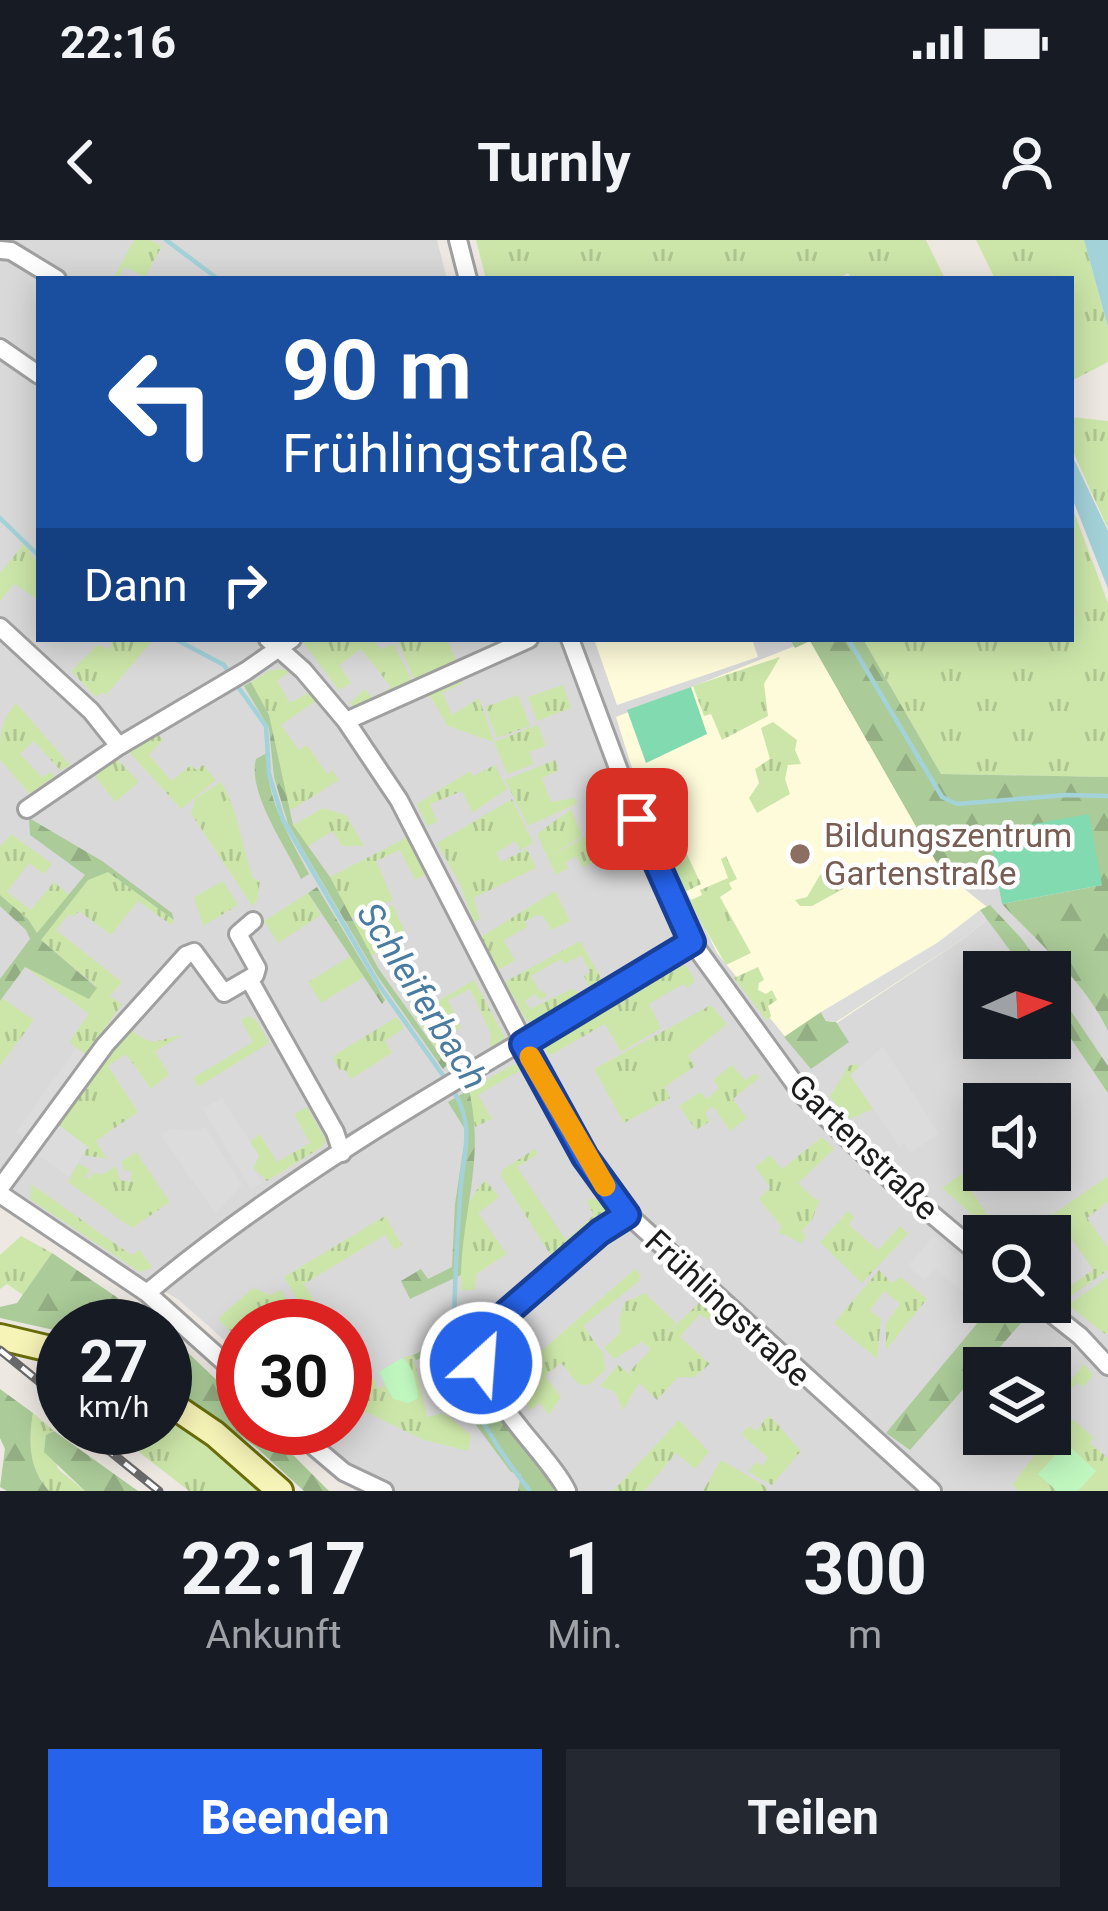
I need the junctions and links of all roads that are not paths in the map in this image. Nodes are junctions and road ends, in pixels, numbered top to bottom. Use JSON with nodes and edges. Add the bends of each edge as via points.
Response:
{"nodes":[{"id":1,"x":458,"y":240,"type":"edge"},
{"id":2,"x":0,"y":250,"type":"edge"},
{"id":3,"x":52,"y":276,"type":"edge"},
{"id":4,"x":467,"y":276,"type":"edge"},
{"id":5,"x":0,"y":348,"type":"edge"},
{"id":6,"x":36,"y":373,"type":"edge"},
{"id":7,"x":0,"y":627,"type":"edge"},
{"id":8,"x":523,"y":642,"type":"edge"},
{"id":9,"x":571,"y":642,"type":"edge"},
{"id":10,"x":280,"y":643,"type":"edge"},
{"id":11,"x":346,"y":721,"type":"junction"},
{"id":12,"x":119,"y":746,"type":"junction"},
{"id":13,"x":28,"y":809,"type":"dead end"},
{"id":14,"x":253,"y":921,"type":"dead end"},
{"id":15,"x":692,"y":942,"type":"junction"},
{"id":16,"x":249,"y":979,"type":"junction"},
{"id":17,"x":523,"y":1044,"type":"junction"},
{"id":18,"x":342,"y":1154,"type":"junction"},
{"id":19,"x":0,"y":1191,"type":"edge"},
{"id":20,"x":627,"y":1215,"type":"junction"},
{"id":21,"x":963,"y":1240,"type":"edge"},
{"id":22,"x":147,"y":1293,"type":"junction"},
{"id":23,"x":1064,"y":1323,"type":"edge"},
{"id":24,"x":0,"y":1337,"type":"edge"},
{"id":25,"x":36,"y":1346,"type":"edge"},
{"id":26,"x":216,"y":1355,"type":"edge"},
{"id":27,"x":1108,"y":1366,"type":"edge"},
{"id":28,"x":192,"y":1418,"type":"edge"},
{"id":29,"x":321,"y":1455,"type":"edge"},
{"id":30,"x":354,"y":1485,"type":"edge"},
{"id":31,"x":280,"y":1491,"type":"edge"},
{"id":32,"x":384,"y":1491,"type":"edge"},
{"id":33,"x":568,"y":1491,"type":"edge"},
{"id":34,"x":932,"y":1491,"type":"edge"}],
"edges":[{"from":1,"to":4,"type":"street"},
{"from":2,"to":3,"type":"street"},
{"from":5,"to":6,"type":"street"},
{"from":7,"to":12,"type":"street"},
{"from":8,"to":11,"type":"street"},
{"from":9,"to":15,"type":"street","name":"Gartenstraße"},
{"from":10,"to":11,"type":"street","name":"Frühlingstraße"},
{"from":10,"to":12,"type":"street"},
{"from":11,"to":17,"type":"street","name":"Frühlingstraße","via":[[414,826]]},
{"from":12,"to":13,"type":"street"},
{"from":14,"to":16,"type":"street","via":[[238,934],[256,968]]},
{"from":15,"to":17,"type":"street"},
{"from":15,"to":21,"type":"street","name":"Gartenstraße","via":[[803,1095]]},
{"from":16,"to":18,"type":"street"},
{"from":16,"to":19,"type":"street","via":[[224,993],[189,952],[136,1009]]},
{"from":17,"to":18,"type":"street"},
{"from":17,"to":20,"type":"street","name":"Frühlingstraße"},
{"from":18,"to":22,"type":"street","via":[[236,1222]]},
{"from":19,"to":22,"type":"street"},
{"from":20,"to":33,"type":"street","via":[[510,1308],[480,1345],[487,1381]]},
{"from":20,"to":34,"type":"street","name":"Frühlingstraße"},
{"from":22,"to":26,"type":"street"},
{"from":23,"to":27,"type":"street"},
{"from":24,"to":25,"type":"main road"},
{"from":28,"to":31,"type":"main road"},
{"from":29,"to":30,"type":"street"},
{"from":30,"to":32,"type":"street"}]}
